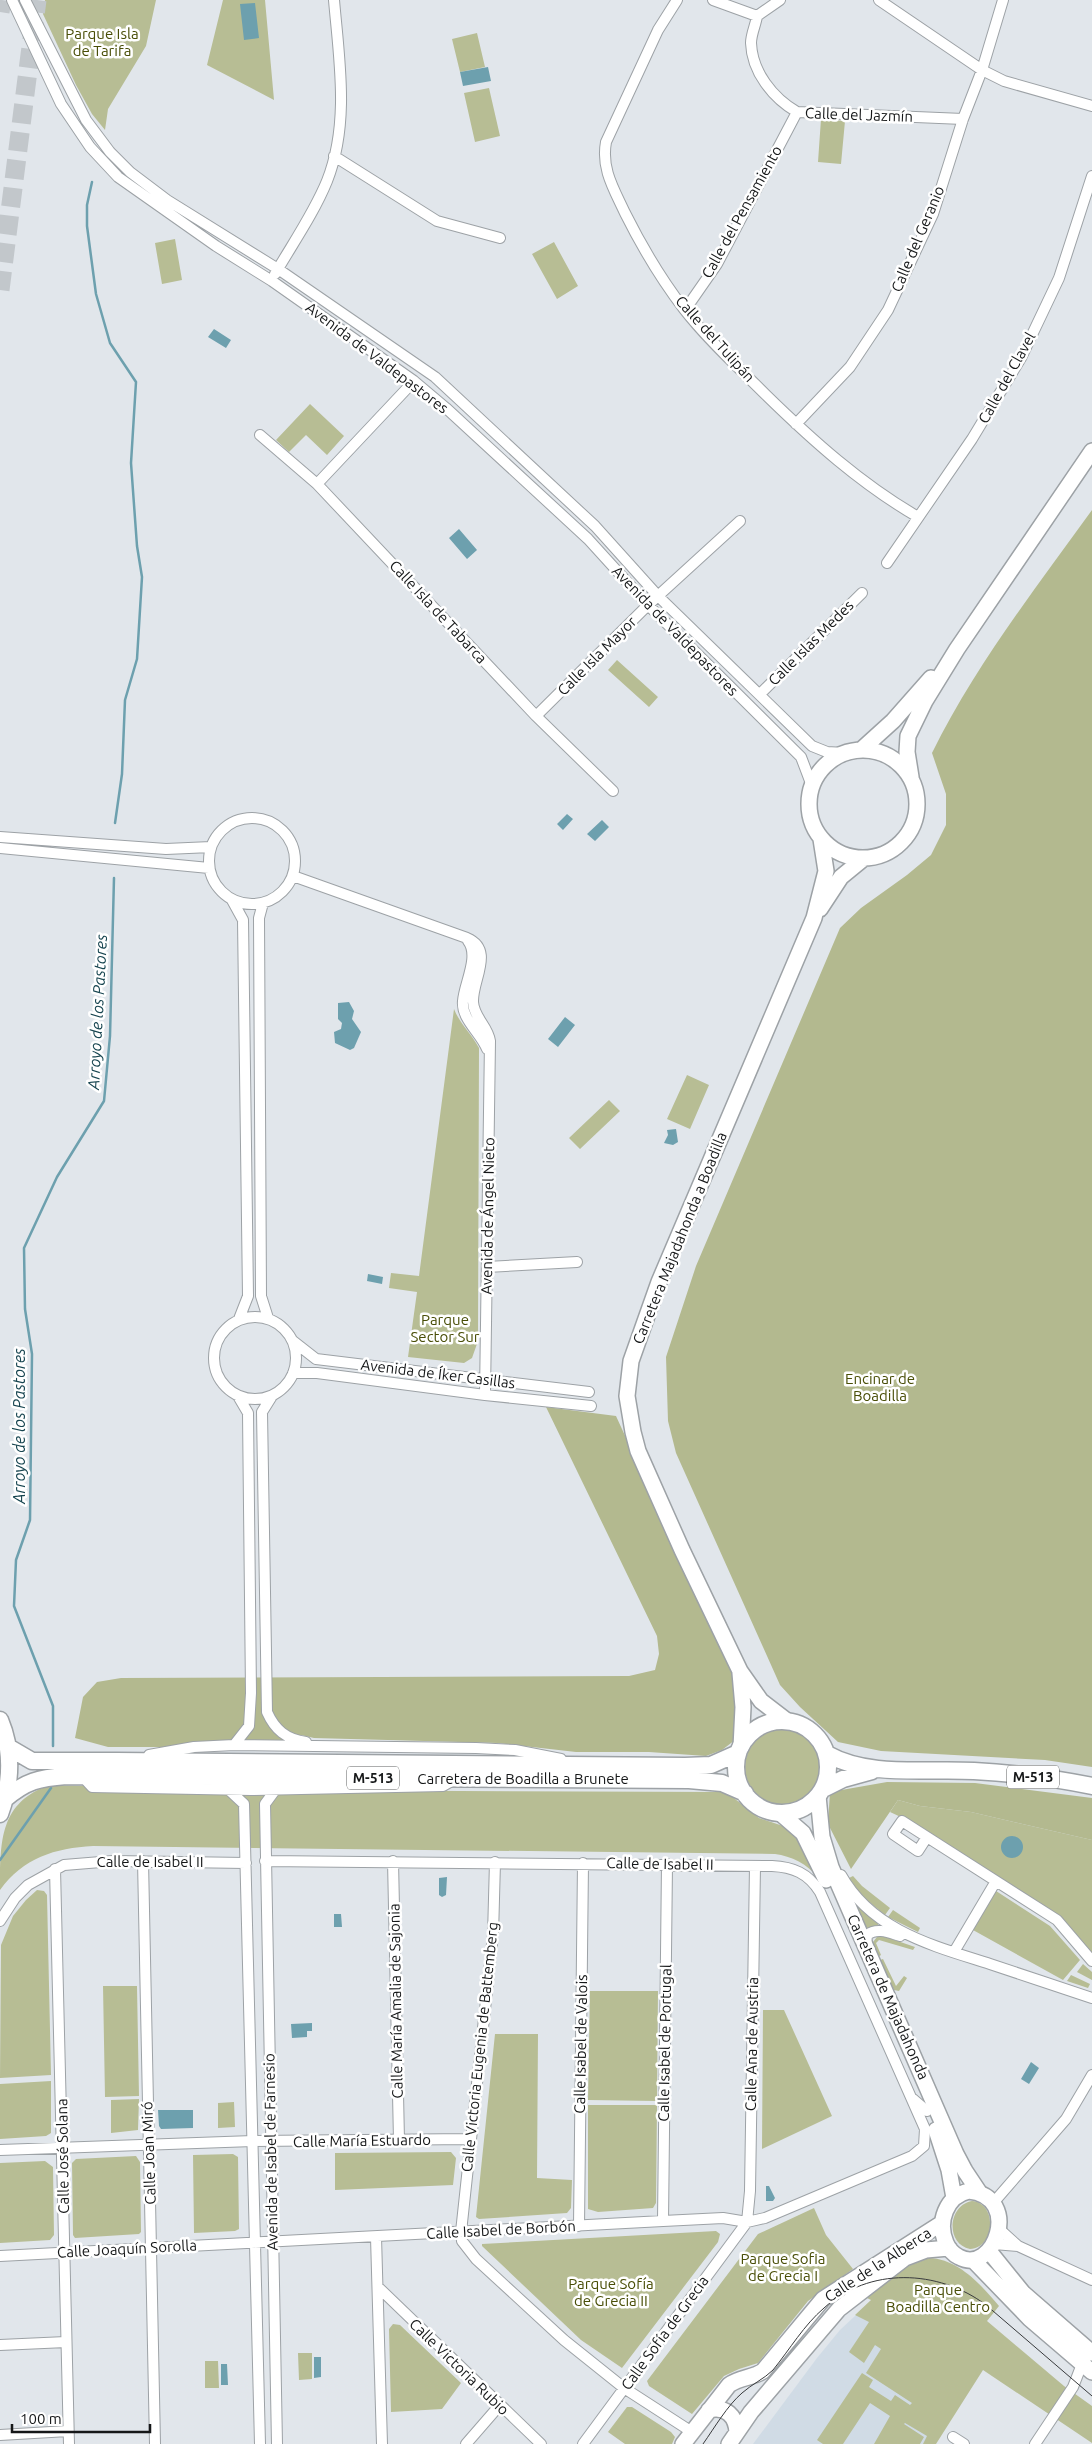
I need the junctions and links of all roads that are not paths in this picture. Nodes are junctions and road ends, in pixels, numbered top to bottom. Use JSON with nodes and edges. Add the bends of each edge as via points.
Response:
{"nodes":[{"id":1,"x":12,"y":0,"type":"edge"},
{"id":2,"x":25,"y":0,"type":"edge"},
{"id":3,"x":334,"y":0,"type":"edge"},
{"id":4,"x":677,"y":0,"type":"edge"},
{"id":5,"x":713,"y":0,"type":"edge"},
{"id":6,"x":780,"y":0,"type":"edge"},
{"id":7,"x":879,"y":0,"type":"edge"},
{"id":8,"x":1003,"y":0,"type":"edge"},
{"id":9,"x":757,"y":16,"type":"junction"},
{"id":10,"x":982,"y":70,"type":"junction"},
{"id":11,"x":1092,"y":106,"type":"edge"},
{"id":12,"x":796,"y":112,"type":"junction"},
{"id":13,"x":963,"y":119,"type":"junction"},
{"id":14,"x":334,"y":156,"type":"junction"},
{"id":15,"x":1092,"y":176,"type":"edge"},
{"id":16,"x":500,"y":238,"type":"dead end"},
{"id":17,"x":278,"y":269,"type":"junction"},
{"id":18,"x":272,"y":281,"type":"junction"},
{"id":19,"x":685,"y":310,"type":"junction"},
{"id":20,"x":414,"y":381,"type":"junction"},
{"id":21,"x":796,"y":424,"type":"junction"},
{"id":22,"x":260,"y":435,"type":"dead end"},
{"id":23,"x":1092,"y":451,"type":"edge"},
{"id":24,"x":317,"y":484,"type":"junction"},
{"id":25,"x":918,"y":517,"type":"junction"},
{"id":26,"x":740,"y":521,"type":"dead end"},
{"id":27,"x":887,"y":563,"type":"dead end"},
{"id":28,"x":862,"y":593,"type":"dead end"},
{"id":29,"x":658,"y":596,"type":"junction"},
{"id":30,"x":648,"y":605,"type":"junction"},
{"id":31,"x":957,"y":649,"type":"junction"},
{"id":32,"x":760,"y":694,"type":"junction"},
{"id":33,"x":536,"y":716,"type":"junction"},
{"id":34,"x":861,"y":750,"type":"junction"},
{"id":35,"x":845,"y":753,"type":"junction"},
{"id":36,"x":911,"y":777,"type":"junction"},
{"id":37,"x":812,"y":786,"type":"junction"},
{"id":38,"x":613,"y":791,"type":"dead end"},
{"id":39,"x":3,"y":837,"type":"edge"},
{"id":40,"x":821,"y":839,"type":"junction"},
{"id":41,"x":0,"y":848,"type":"edge"},
{"id":42,"x":211,"y":848,"type":"junction"},
{"id":43,"x":863,"y":859,"type":"junction"},
{"id":44,"x":209,"y":868,"type":"junction"},
{"id":45,"x":293,"y":876,"type":"junction"},
{"id":46,"x":232,"y":900,"type":"junction"},
{"id":47,"x":263,"y":903,"type":"junction"},
{"id":48,"x":814,"y":918,"type":"junction"},
{"id":49,"x":577,"y":1262,"type":"dead end"},
{"id":50,"x":488,"y":1267,"type":"junction"},
{"id":51,"x":268,"y":1318,"type":"junction"},
{"id":52,"x":239,"y":1319,"type":"junction"},
{"id":53,"x":293,"y":1341,"type":"junction"},
{"id":54,"x":293,"y":1373,"type":"junction"},
{"id":55,"x":485,"y":1379,"type":"junction"},
{"id":56,"x":589,"y":1392,"type":"dead end"},
{"id":57,"x":485,"y":1395,"type":"junction"},
{"id":58,"x":238,"y":1396,"type":"junction"},
{"id":59,"x":272,"y":1396,"type":"junction"},
{"id":60,"x":591,"y":1406,"type":"dead end"},
{"id":61,"x":740,"y":1671,"type":"junction"},
{"id":62,"x":0,"y":1720,"type":"edge"},
{"id":63,"x":787,"y":1721,"type":"junction"},
{"id":64,"x":234,"y":1745,"type":"junction"},
{"id":65,"x":8,"y":1747,"type":"junction"},
{"id":66,"x":334,"y":1747,"type":"junction"},
{"id":67,"x":739,"y":1750,"type":"junction"},
{"id":68,"x":827,"y":1754,"type":"junction"},
{"id":69,"x":116,"y":1761,"type":"junction"},
{"id":70,"x":644,"y":1766,"type":"junction"},
{"id":71,"x":891,"y":1769,"type":"junction"},
{"id":72,"x":82,"y":1776,"type":"junction"},
{"id":73,"x":456,"y":1778,"type":"junction"},
{"id":74,"x":1092,"y":1786,"type":"edge"},
{"id":75,"x":276,"y":1789,"type":"junction"},
{"id":76,"x":229,"y":1790,"type":"junction"},
{"id":77,"x":745,"y":1793,"type":"junction"},
{"id":78,"x":820,"y":1793,"type":"junction"},
{"id":79,"x":3,"y":1807,"type":"edge"},
{"id":80,"x":780,"y":1813,"type":"junction"},
{"id":81,"x":820,"y":1824,"type":"junction"},
{"id":82,"x":927,"y":1838,"type":"dead end"},
{"id":83,"x":143,"y":1861,"type":"junction"},
{"id":84,"x":266,"y":1861,"type":"junction"},
{"id":85,"x":393,"y":1861,"type":"junction"},
{"id":86,"x":494,"y":1862,"type":"junction"},
{"id":87,"x":246,"y":1863,"type":"junction"},
{"id":88,"x":583,"y":1863,"type":"junction"},
{"id":89,"x":666,"y":1864,"type":"junction"},
{"id":90,"x":755,"y":1866,"type":"junction"},
{"id":91,"x":55,"y":1869,"type":"junction"},
{"id":92,"x":996,"y":1882,"type":"junction"},
{"id":93,"x":0,"y":1921,"type":"edge"},
{"id":94,"x":921,"y":1941,"type":"junction"},
{"id":95,"x":866,"y":1945,"type":"junction"},
{"id":96,"x":954,"y":1952,"type":"junction"},
{"id":97,"x":1092,"y":1961,"type":"edge"},
{"id":98,"x":1092,"y":1998,"type":"edge"},
{"id":99,"x":1092,"y":2075,"type":"edge"},
{"id":100,"x":910,"y":2097,"type":"junction"},
{"id":101,"x":928,"y":2111,"type":"junction"},
{"id":102,"x":471,"y":2139,"type":"junction"},
{"id":103,"x":399,"y":2140,"type":"junction"},
{"id":104,"x":253,"y":2141,"type":"junction"},
{"id":105,"x":271,"y":2142,"type":"junction"},
{"id":106,"x":149,"y":2145,"type":"junction"},
{"id":107,"x":63,"y":2148,"type":"junction"},
{"id":108,"x":0,"y":2150,"type":"edge"},
{"id":109,"x":978,"y":2192,"type":"junction"},
{"id":110,"x":954,"y":2198,"type":"junction"},
{"id":111,"x":994,"y":2202,"type":"junction"},
{"id":112,"x":663,"y":2221,"type":"junction"},
{"id":113,"x":747,"y":2222,"type":"junction"},
{"id":114,"x":942,"y":2223,"type":"junction"},
{"id":115,"x":579,"y":2226,"type":"junction"},
{"id":116,"x":998,"y":2228,"type":"junction"},
{"id":117,"x":461,"y":2232,"type":"junction"},
{"id":118,"x":376,"y":2236,"type":"junction"},
{"id":119,"x":273,"y":2241,"type":"junction"},
{"id":120,"x":255,"y":2242,"type":"junction"},
{"id":121,"x":1018,"y":2246,"type":"junction"},
{"id":122,"x":152,"y":2248,"type":"junction"},
{"id":123,"x":949,"y":2248,"type":"junction"},
{"id":124,"x":991,"y":2248,"type":"junction"},
{"id":125,"x":64,"y":2252,"type":"junction"},
{"id":126,"x":0,"y":2256,"type":"edge"},
{"id":127,"x":972,"y":2260,"type":"junction"},
{"id":128,"x":1092,"y":2280,"type":"edge"},
{"id":129,"x":378,"y":2287,"type":"junction"},
{"id":130,"x":66,"y":2342,"type":"junction"},
{"id":131,"x":0,"y":2345,"type":"edge"},
{"id":132,"x":1089,"y":2363,"type":"edge"},
{"id":133,"x":624,"y":2388,"type":"junction"},
{"id":134,"x":499,"y":2406,"type":"junction"},
{"id":135,"x":709,"y":2410,"type":"junction"},
{"id":136,"x":68,"y":2431,"type":"junction"},
{"id":137,"x":0,"y":2435,"type":"edge"},
{"id":138,"x":953,"y":2437,"type":"dead end"},
{"id":139,"x":687,"y":2438,"type":"edge"},
{"id":140,"x":733,"y":2438,"type":"edge"},
{"id":141,"x":69,"y":2444,"type":"edge"},
{"id":142,"x":155,"y":2444,"type":"edge"},
{"id":143,"x":260,"y":2444,"type":"edge"},
{"id":144,"x":277,"y":2444,"type":"edge"},
{"id":145,"x":382,"y":2444,"type":"edge"},
{"id":146,"x":466,"y":2444,"type":"edge"},
{"id":147,"x":541,"y":2444,"type":"edge"},
{"id":148,"x":583,"y":2444,"type":"edge"},
{"id":149,"x":964,"y":2444,"type":"edge"},
{"id":150,"x":1035,"y":2444,"type":"edge"}],
"edges":[{"from":1,"to":18,"type":"street","name":"Avenida de Valdepastores","via":[[61,104],[90,147],[118,178]]},
{"from":2,"to":17,"type":"street","name":"Avenida de Valdepastores","via":[[86,120],[110,152],[167,200]]},
{"from":3,"to":14,"type":"street","via":[[342,102]]},
{"from":4,"to":19,"type":"street","name":"Calle del Tulipán","via":[[658,30],[606,142],[604,156],[606,174],[644,250]]},
{"from":5,"to":9,"type":"street"},
{"from":6,"to":9,"type":"street"},
{"from":7,"to":10,"type":"street"},
{"from":8,"to":10,"type":"street","name":"Calle del Geranio"},
{"from":9,"to":12,"type":"street","name":"Calle del Jazmín","via":[[751,43],[760,74],[780,102]]},
{"from":10,"to":11,"type":"street","via":[[1004,81]]},
{"from":10,"to":13,"type":"street","name":"Calle del Geranio"},
{"from":12,"to":13,"type":"street","name":"Calle del Jazmín"},
{"from":12,"to":19,"type":"street","name":"Calle del Pensamiento","via":[[717,264]]},
{"from":13,"to":21,"type":"street","name":"Calle del Geranio","via":[[933,214],[888,310],[850,367]]},
{"from":14,"to":16,"type":"street","via":[[438,221]]},
{"from":14,"to":17,"type":"street","via":[[319,197]]},
{"from":15,"to":25,"type":"street","name":"Calle del Clavel","via":[[1059,278],[1021,358],[972,439]]},
{"from":17,"to":18,"type":"street"},
{"from":17,"to":29,"type":"street","name":"Avenida de Valdepastores","via":[[435,376],[595,526]]},
{"from":18,"to":20,"type":"street","name":"Avenida de Valdepastores"},
{"from":19,"to":21,"type":"street","name":"Calle del Tulipán"},
{"from":20,"to":24,"type":"street"},
{"from":20,"to":30,"type":"street","name":"Avenida de Valdepastores","via":[[588,539]]},
{"from":21,"to":25,"type":"street","name":"Calle del Tulipán","via":[[846,468]]},
{"from":22,"to":24,"type":"street","name":"Calle Isla de Tabarca"},
{"from":23,"to":31,"type":"street"},
{"from":24,"to":33,"type":"street","name":"Calle Isla de Tabarca"},
{"from":25,"to":27,"type":"street","name":"Calle del Clavel"},
{"from":26,"to":29,"type":"street","name":"Calle Isla Mayor"},
{"from":28,"to":32,"type":"street","name":"Calle Islas Medes"},
{"from":29,"to":30,"type":"street","name":"Calle Isla Mayor"},
{"from":29,"to":32,"type":"street","name":"Avenida de Valdepastores"},
{"from":30,"to":33,"type":"street","name":"Calle Isla Mayor"},
{"from":30,"to":37,"type":"street","name":"Avenida de Valdepastores","via":[[801,757]]},
{"from":31,"to":34,"type":"street","via":[[893,720]]},
{"from":31,"to":36,"type":"street","via":[[908,736]]},
{"from":32,"to":35,"type":"street","name":"Avenida de Valdepastores","via":[[812,746],[827,752]]},
{"from":33,"to":38,"type":"street","name":"Calle Isla de Tabarca"},
{"from":34,"to":35,"type":"street"},
{"from":34,"to":36,"type":"street","via":[[890,756]]},
{"from":35,"to":37,"type":"street","via":[[831,761]]},
{"from":36,"to":43,"type":"street","via":[[917,792],[918,808],[906,838],[894,850]]},
{"from":37,"to":40,"type":"street","via":[[809,814]]},
{"from":39,"to":42,"type":"street","via":[[166,849]]},
{"from":40,"to":43,"type":"street","via":[[833,850]]},
{"from":40,"to":48,"type":"street","name":"Carretera Majadahonda a Boadilla","via":[[826,871]]},
{"from":41,"to":44,"type":"street"},
{"from":42,"to":44,"type":"street"},
{"from":42,"to":45,"type":"street","via":[[217,836],[233,823],[253,818],[266,821],[288,837],[295,863]]},
{"from":43,"to":48,"type":"street","name":"Carretera Majadahonda a Boadilla","via":[[841,877]]},
{"from":44,"to":46,"type":"street","via":[[217,887]]},
{"from":45,"to":47,"type":"street","via":[[281,893]]},
{"from":45,"to":50,"type":"street","name":"Avenida de Ángel Nieto","via":[[467,938],[480,948],[482,956],[473,1002],[476,1017],[489,1036]]},
{"from":46,"to":47,"type":"street","via":[[247,904]]},
{"from":46,"to":52,"type":"street","via":[[242,920],[243,940],[248,1296]]},
{"from":47,"to":51,"type":"street","via":[[259,918],[261,1296]]},
{"from":48,"to":61,"type":"street","name":"Carretera Majadahonda a Boadilla","via":[[656,1290],[631,1361],[628,1391],[638,1451]]},
{"from":49,"to":50,"type":"street"},
{"from":50,"to":55,"type":"street","name":"Avenida de Ángel Nieto"},
{"from":51,"to":52,"type":"street"},
{"from":51,"to":53,"type":"street","via":[[284,1328]]},
{"from":52,"to":58,"type":"street","via":[[216,1341],[213,1358],[216,1374],[226,1388]]},
{"from":53,"to":54,"type":"street","via":[[296,1357]]},
{"from":53,"to":55,"type":"street","name":"Avenida de Íker Casillas","via":[[316,1359]]},
{"from":54,"to":57,"type":"street","name":"Avenida de Íker Casillas","via":[[317,1373]]},
{"from":54,"to":59,"type":"street","via":[[285,1386]]},
{"from":55,"to":56,"type":"street","name":"Avenida de Íker Casillas"},
{"from":55,"to":57,"type":"street","name":"Avenida de Ángel Nieto"},
{"from":57,"to":60,"type":"street","name":"Avenida de Íker Casillas"},
{"from":58,"to":59,"type":"street","via":[[255,1399]]},
{"from":58,"to":64,"type":"street","via":[[248,1414],[251,1692],[249,1726]]},
{"from":59,"to":66,"type":"street","via":[[262,1412],[267,1712],[280,1733],[298,1741]]},
{"from":61,"to":63,"type":"street","name":"Carretera Majadahonda a Boadilla","via":[[761,1701]]},
{"from":61,"to":67,"type":"street","name":"Carretera Majadahonda a Boadilla","via":[[744,1707]]},
{"from":62,"to":65,"type":"main road","number":"M-513"},
{"from":63,"to":67,"type":"main road","number":"M-513","via":[[771,1722],[756,1729]]},
{"from":63,"to":68,"type":"main road","via":[[802,1725],[815,1734]]},
{"from":64,"to":66,"type":"street"},
{"from":64,"to":69,"type":"street","via":[[194,1747]]},
{"from":65,"to":69,"type":"main road","name":"Carretera de Boadilla a Brunete","number":"M-513","via":[[32,1761]]},
{"from":65,"to":79,"type":"main road","number":"M-513","via":[[9,1781]]},
{"from":66,"to":70,"type":"street","via":[[505,1750],[558,1759]]},
{"from":67,"to":70,"type":"main road","name":"Carretera de Boadilla a Brunete","number":"M-513","via":[[711,1765]]},
{"from":67,"to":77,"type":"main road","via":[[737,1774]]},
{"from":68,"to":71,"type":"main road","number":"M-513","via":[[851,1764]]},
{"from":68,"to":78,"type":"main road","via":[[828,1772]]},
{"from":69,"to":70,"type":"main road","name":"Carretera de Boadilla a Brunete","number":"M-513"},
{"from":71,"to":74,"type":"main road","number":"M-513","via":[[973,1771]]},
{"from":71,"to":78,"type":"main road","number":"M-513","via":[[862,1773]]},
{"from":72,"to":73,"type":"main road","name":"Carretera de Boadilla a Brunete","number":"M-513"},
{"from":72,"to":76,"type":"street","via":[[92,1787]]},
{"from":72,"to":79,"type":"main road","name":"Carretera de Boadilla a Brunete","number":"M-513","via":[[41,1777],[20,1786]]},
{"from":73,"to":75,"type":"street","via":[[443,1786]]},
{"from":73,"to":77,"type":"main road","name":"Carretera de Boadilla a Brunete","number":"M-513","via":[[688,1780],[722,1783]]},
{"from":75,"to":76,"type":"street"},
{"from":75,"to":84,"type":"street","name":"Avenida de Isabel de Farnesio","via":[[265,1804]]},
{"from":76,"to":87,"type":"street","name":"Avenida de Isabel de Farnesio","via":[[244,1804]]},
{"from":77,"to":80,"type":"main road","number":"M-513","via":[[760,1807]]},
{"from":78,"to":80,"type":"main road","number":"M-513","via":[[805,1807]]},
{"from":78,"to":81,"type":"street","name":"Carretera de Majadahonda"},
{"from":80,"to":101,"type":"street","name":"Carretera de Majadahonda","via":[[803,1833],[812,1848]]},
{"from":81,"to":94,"type":"street","via":[[833,1858],[854,1896],[883,1921]]},
{"from":81,"to":95,"type":"street","name":"Carretera de Majadahonda","via":[[830,1866]]},
{"from":82,"to":92,"type":"street"},
{"from":83,"to":87,"type":"street","name":"Calle de Isabel II"},
{"from":83,"to":91,"type":"street","name":"Calle de Isabel II","via":[[75,1862]]},
{"from":83,"to":106,"type":"street","name":"Calle Joan Miró"},
{"from":84,"to":85,"type":"street","name":"Calle de Isabel II"},
{"from":84,"to":105,"type":"street","name":"Avenida de Isabel de Farnesio"},
{"from":85,"to":86,"type":"street","name":"Calle de Isabel II"},
{"from":85,"to":103,"type":"street","name":"Calle María Amalia de Sajonia"},
{"from":86,"to":88,"type":"street","name":"Calle de Isabel II"},
{"from":86,"to":102,"type":"street","name":"Calle Victoria Eugenia de Battemberg","via":[[493,1935]]},
{"from":87,"to":104,"type":"street","name":"Avenida de Isabel de Farnesio"},
{"from":88,"to":89,"type":"street","name":"Calle de Isabel II"},
{"from":88,"to":115,"type":"street","name":"Calle Isabel de Valois"},
{"from":89,"to":90,"type":"street","name":"Calle de Isabel II"},
{"from":89,"to":112,"type":"street","name":"Calle Isabel de Portugal"},
{"from":90,"to":100,"type":"street","name":"Calle de Isabel II","via":[[794,1869],[814,1883],[841,1937]]},
{"from":90,"to":113,"type":"street","name":"Calle Ana de Austria"},
{"from":91,"to":93,"type":"street","name":"Calle de Isabel II","via":[[15,1898]]},
{"from":91,"to":107,"type":"street","name":"Calle José Solana"},
{"from":92,"to":96,"type":"street"},
{"from":92,"to":97,"type":"street","via":[[1057,1920]]},
{"from":94,"to":95,"type":"street","via":[[876,1931],[867,1935]]},
{"from":94,"to":96,"type":"street"},
{"from":95,"to":109,"type":"street","name":"Carretera de Majadahonda","via":[[956,2154]]},
{"from":96,"to":98,"type":"street"},
{"from":99,"to":111,"type":"street","via":[[1086,2098]]},
{"from":100,"to":101,"type":"street","name":"Calle de Isabel II"},
{"from":100,"to":113,"type":"street","name":"Calle de Isabel II","via":[[926,2133],[924,2146],[919,2151],[773,2216]]},
{"from":101,"to":110,"type":"street","name":"Carretera de Majadahonda","via":[[949,2170]]},
{"from":102,"to":103,"type":"street","name":"Calle María Estuardo"},
{"from":102,"to":117,"type":"street","name":"Calle Victoria Eugenia de Battemberg"},
{"from":103,"to":105,"type":"street","name":"Calle María Estuardo"},
{"from":104,"to":105,"type":"street","name":"Calle María Estuardo"},
{"from":104,"to":106,"type":"street","name":"Calle María Estuardo"},
{"from":104,"to":120,"type":"street","name":"Avenida de Isabel de Farnesio"},
{"from":105,"to":119,"type":"street","name":"Avenida de Isabel de Farnesio"},
{"from":106,"to":107,"type":"street","name":"Calle María Estuardo"},
{"from":106,"to":122,"type":"street","name":"Calle Joan Miró"},
{"from":107,"to":108,"type":"street","name":"Calle María Estuardo"},
{"from":107,"to":125,"type":"street","name":"Calle José Solana"},
{"from":109,"to":110,"type":"street","via":[[962,2192]]},
{"from":109,"to":111,"type":"street"},
{"from":110,"to":114,"type":"street"},
{"from":111,"to":116,"type":"street","via":[[998,2210]]},
{"from":112,"to":113,"type":"street","name":"Calle Isabel de Borbón","via":[[724,2218]]},
{"from":112,"to":115,"type":"street","name":"Calle Isabel de Borbón"},
{"from":113,"to":133,"type":"street","name":"Calle Sofía de Grecia"},
{"from":114,"to":123,"type":"street"},
{"from":114,"to":135,"type":"street","name":"Calle de la Alberca","via":[[823,2299],[763,2370],[736,2380]]},
{"from":115,"to":117,"type":"street","name":"Calle Isabel de Borbón"},
{"from":116,"to":121,"type":"street"},
{"from":116,"to":124,"type":"street"},
{"from":117,"to":118,"type":"street","name":"Calle Isabel de Borbón"},
{"from":117,"to":133,"type":"street","via":[[462,2240],[476,2259],[564,2340]]},
{"from":118,"to":119,"type":"street","name":"Calle Isabel de Borbón"},
{"from":118,"to":129,"type":"street"},
{"from":119,"to":120,"type":"street","name":"Calle Isabel de Borbón"},
{"from":119,"to":144,"type":"street","name":"Avenida de Isabel de Farnesio"},
{"from":120,"to":122,"type":"street","name":"Calle Joaquín Sorolla"},
{"from":120,"to":143,"type":"street","name":"Avenida de Isabel de Farnesio"},
{"from":121,"to":124,"type":"street"},
{"from":121,"to":128,"type":"street"},
{"from":122,"to":125,"type":"street","name":"Calle Joaquín Sorolla"},
{"from":122,"to":142,"type":"street","name":"Calle Joan Miró"},
{"from":123,"to":127,"type":"street","via":[[962,2259]]},
{"from":123,"to":140,"type":"street","name":"Calle de la Alberca","via":[[916,2252],[890,2267],[856,2294],[823,2326]]},
{"from":124,"to":127,"type":"street"},
{"from":124,"to":132,"type":"street","via":[[1023,2293]]},
{"from":125,"to":126,"type":"street","name":"Calle Joaquín Sorolla"},
{"from":125,"to":130,"type":"street","name":"Calle José Solana"},
{"from":127,"to":132,"type":"street","via":[[1030,2319]]},
{"from":129,"to":134,"type":"street","name":"Calle Victoria Rubio"},
{"from":129,"to":145,"type":"street"},
{"from":130,"to":131,"type":"street"},
{"from":130,"to":136,"type":"street","name":"Calle José Solana"},
{"from":132,"to":150,"type":"street"},
{"from":133,"to":139,"type":"street"},
{"from":133,"to":148,"type":"street","name":"Calle Sofía de Grecia"},
{"from":134,"to":146,"type":"street"},
{"from":134,"to":147,"type":"street","name":"Calle Victoria Rubio"},
{"from":135,"to":139,"type":"street","name":"Calle de la Alberca"},
{"from":135,"to":140,"type":"street","via":[[721,2409],[730,2414],[737,2424]]},
{"from":136,"to":137,"type":"street"},
{"from":136,"to":141,"type":"street","name":"Calle José Solana"},
{"from":138,"to":149,"type":"street"}]}
